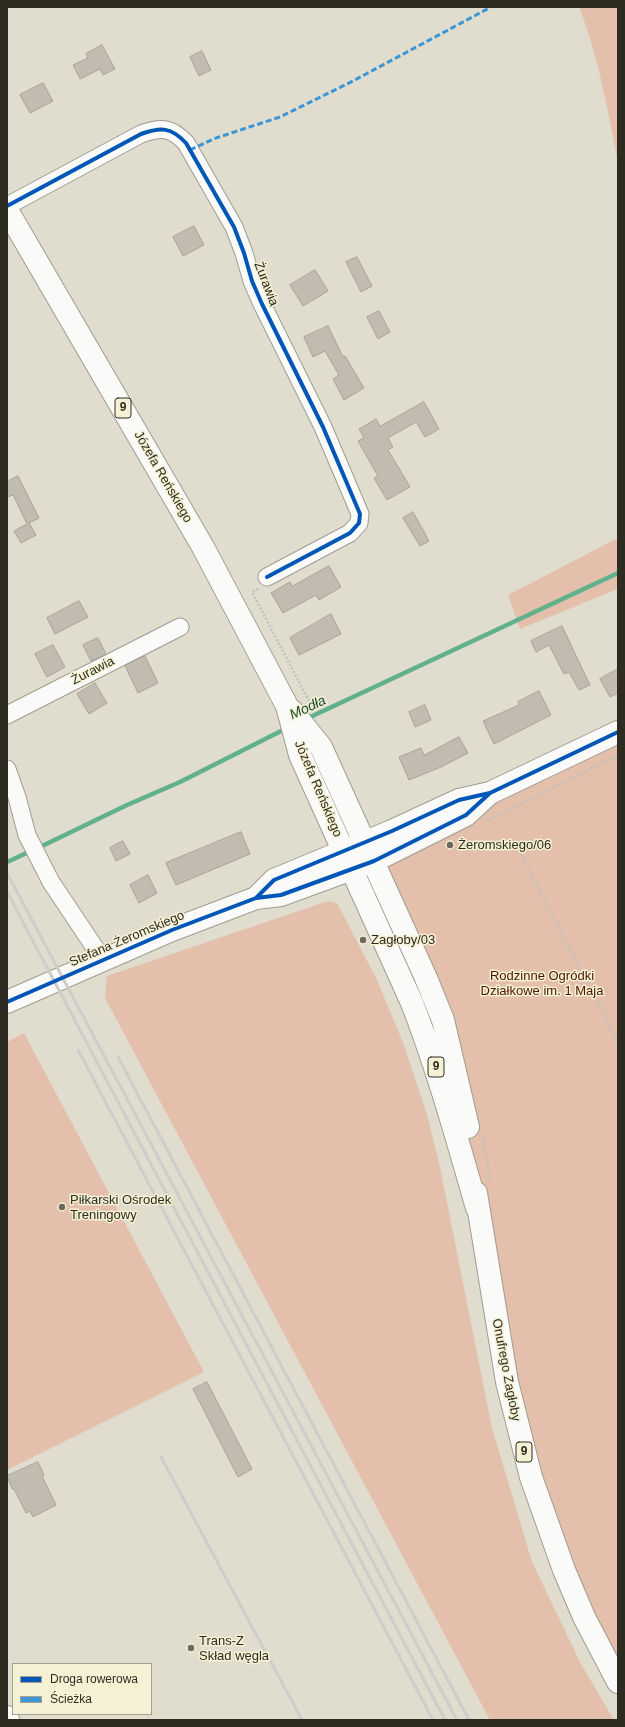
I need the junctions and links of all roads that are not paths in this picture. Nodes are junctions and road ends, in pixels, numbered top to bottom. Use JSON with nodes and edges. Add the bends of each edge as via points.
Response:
{"nodes":[{"id":1,"x":7,"y":206,"type":"edge"},
{"id":2,"x":7,"y":210,"type":"edge"},
{"id":3,"x":268,"y":577,"type":"road end"},
{"id":4,"x":180,"y":627,"type":"dead end"},
{"id":5,"x":287,"y":706,"type":"junction"},
{"id":6,"x":7,"y":715,"type":"edge"},
{"id":7,"x":618,"y":732,"type":"edge"},
{"id":8,"x":7,"y":769,"type":"edge"},
{"id":9,"x":370,"y":852,"type":"junction"},
{"id":10,"x":349,"y":860,"type":"junction"},
{"id":11,"x":103,"y":960,"type":"junction"},
{"id":12,"x":7,"y":1002,"type":"edge"},
{"id":13,"x":477,"y":1208,"type":"junction"},
{"id":14,"x":618,"y":1682,"type":"edge"},
{"id":15,"x":7,"y":1717,"type":"edge"},
{"id":16,"x":8,"y":1720,"type":"edge"}],
"edges":[{"from":1,"to":3,"type":"street","name":"Żurawia","via":[[154,129],[168,130],[186,142],[234,227],[252,282],[323,427],[360,514],[359,523],[350,534]]},
{"from":2,"to":5,"type":"main road","name":"Józefa Reńskiego","number":"9","via":[[203,547]]},
{"from":4,"to":6,"type":"street","name":"Żurawia"},
{"from":5,"to":9,"type":"main road","name":"Józefa Reńskiego","number":"9","via":[[322,747]]},
{"from":5,"to":10,"type":"main road","name":"Józefa Reńskiego","number":"9","via":[[300,755]]},
{"from":7,"to":9,"type":"main road","name":"Stefana Żeromskiego","via":[[490,793],[466,815]]},
{"from":8,"to":11,"type":"street","via":[[27,835],[51,882]]},
{"from":9,"to":10,"type":"main road","name":"Stefana Żeromskiego"},
{"from":9,"to":13,"type":"main road","name":"Onufrego Zagłoby","number":"9","via":[[443,1020],[466,1117]]},
{"from":10,"to":11,"type":"main road","name":"Stefana Żeromskiego","via":[[274,880],[256,898]]},
{"from":10,"to":13,"type":"main road","name":"Onufrego Zagłoby","number":"9","via":[[428,1044]]},
{"from":11,"to":12,"type":"main road","name":"Stefana Żeromskiego"},
{"from":13,"to":14,"type":"main road","name":"Onufrego Zagłoby","number":"9","via":[[507,1382],[531,1477],[564,1570],[584,1617]]},
{"from":15,"to":16,"type":"main road"}]}
